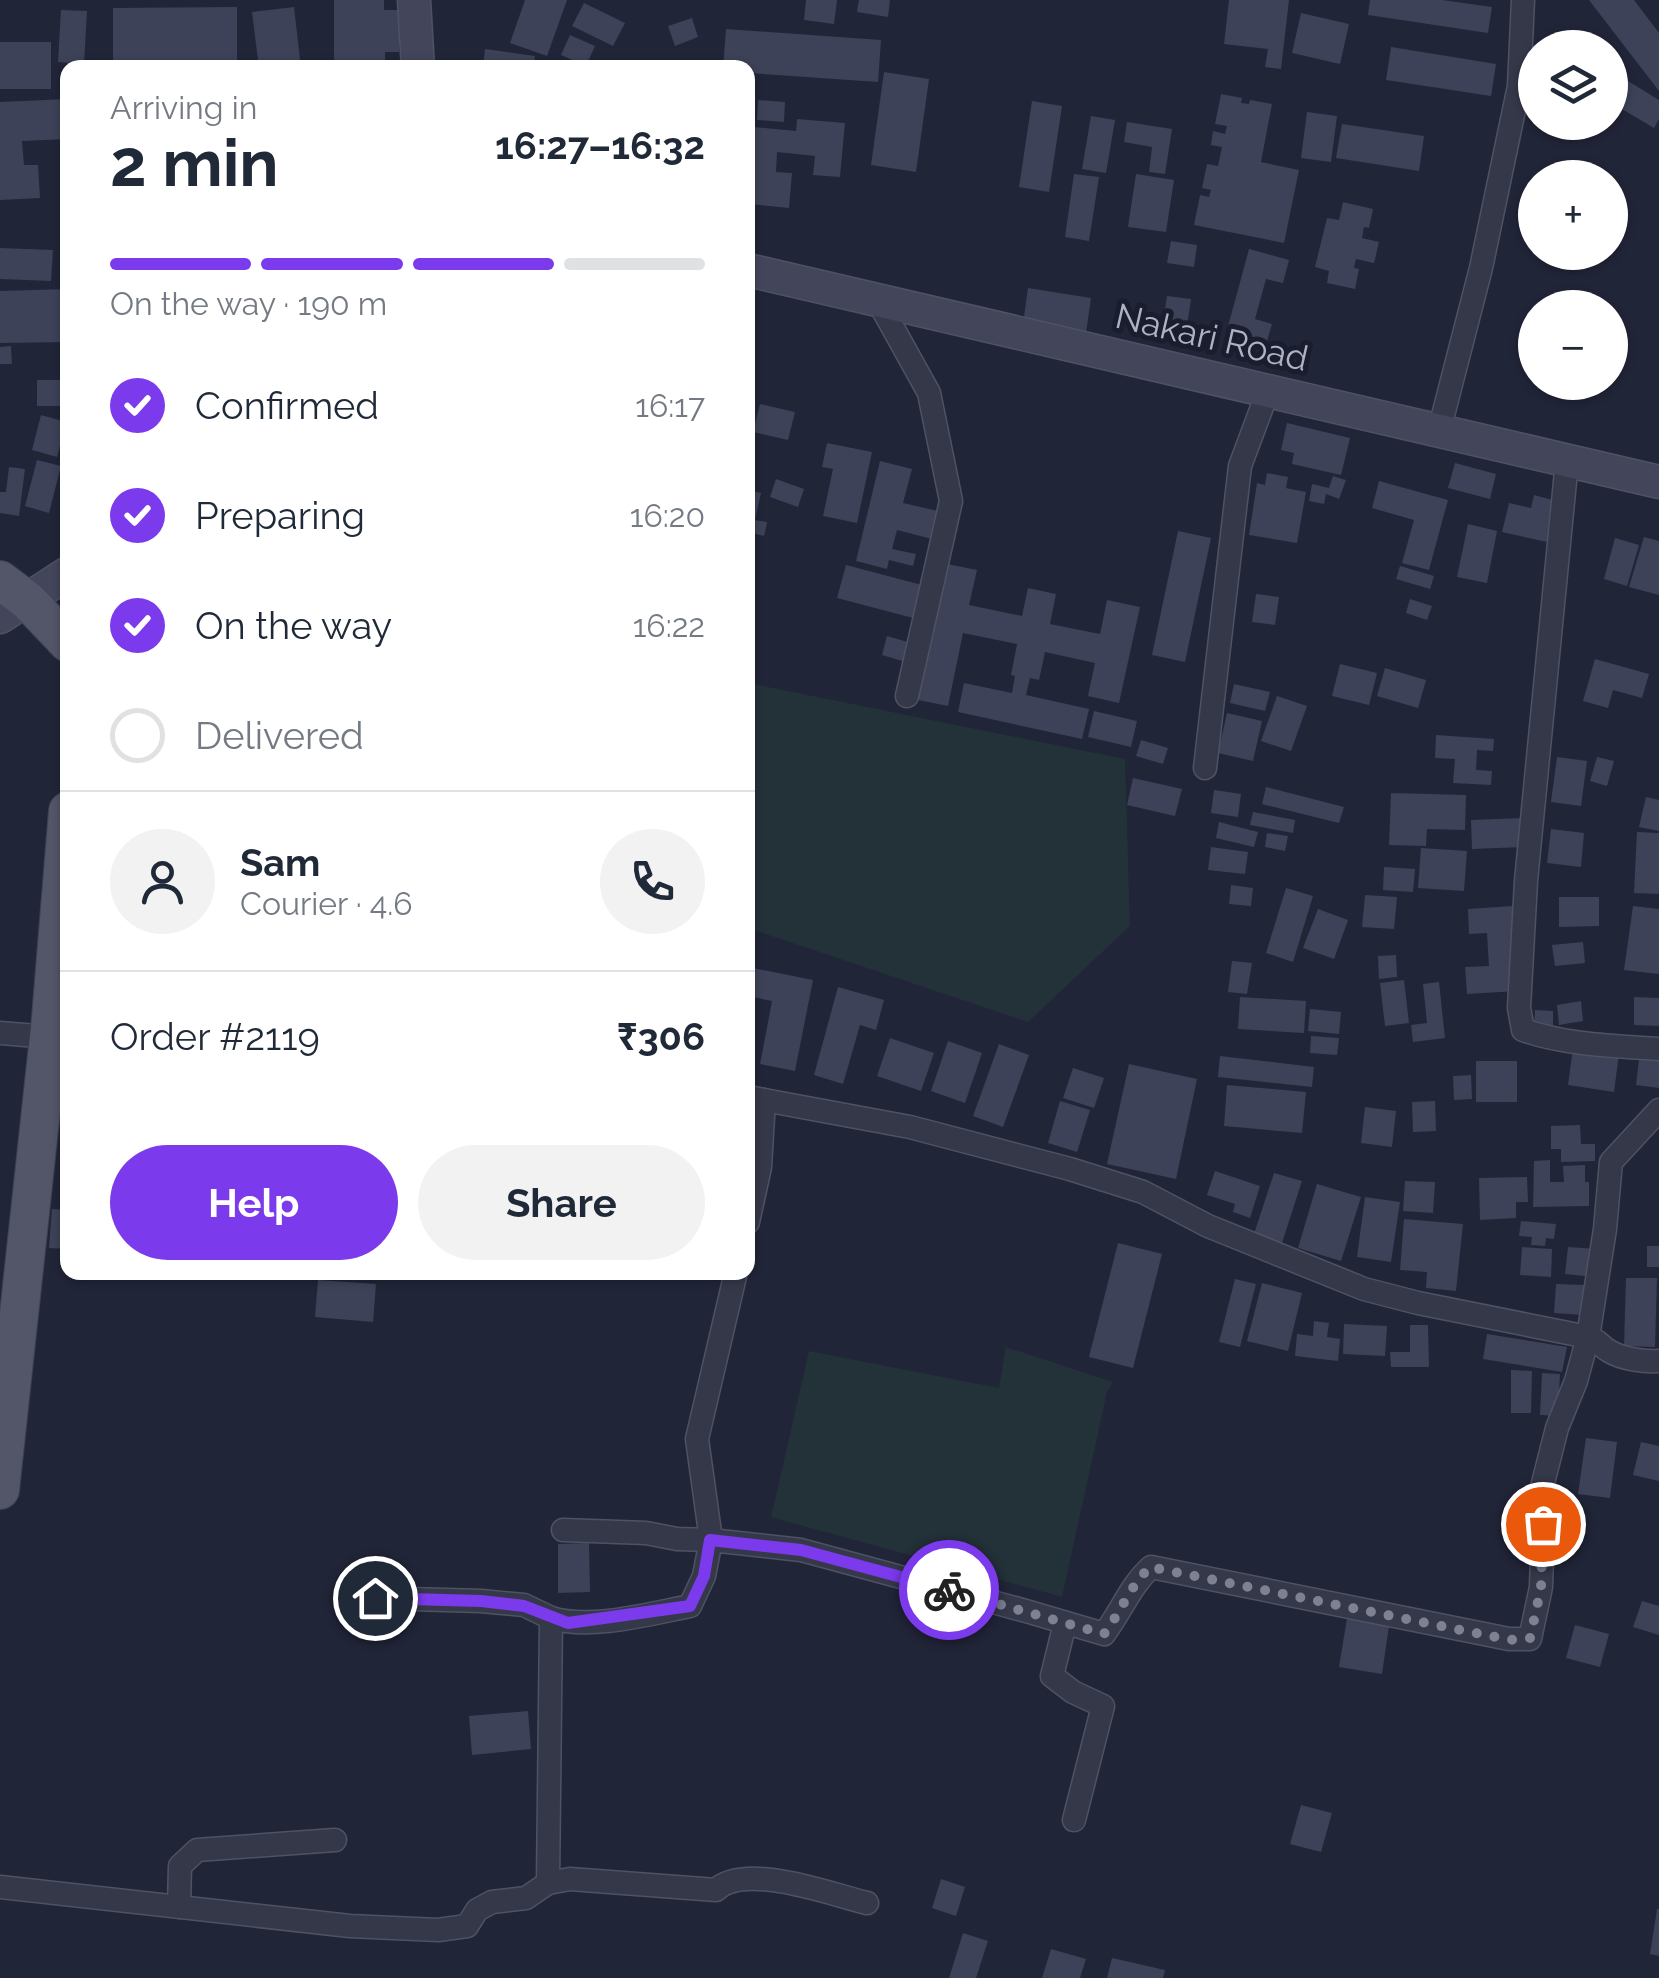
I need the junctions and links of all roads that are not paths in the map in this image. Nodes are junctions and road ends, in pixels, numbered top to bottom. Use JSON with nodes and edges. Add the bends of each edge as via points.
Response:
{"nodes":[{"id":1,"x":414,"y":0,"type":"edge"},
{"id":2,"x":1522,"y":0,"type":"edge"},
{"id":3,"x":418,"y":60,"type":"edge"},
{"id":4,"x":755,"y":273,"type":"edge"},
{"id":5,"x":878,"y":300,"type":"junction"},
{"id":6,"x":1268,"y":391,"type":"junction"},
{"id":7,"x":1439,"y":431,"type":"junction"},
{"id":8,"x":1567,"y":461,"type":"junction"},
{"id":9,"x":1659,"y":482,"type":"edge"},
{"id":10,"x":60,"y":577,"type":"edge"},
{"id":11,"x":9,"y":599,"type":"edge"},
{"id":12,"x":60,"y":637,"type":"edge"},
{"id":13,"x":907,"y":696,"type":"dead end"},
{"id":14,"x":1205,"y":768,"type":"dead end"},
{"id":15,"x":60,"y":954,"type":"edge"},
{"id":16,"x":56,"y":1025,"type":"edge"},
{"id":17,"x":0,"y":1033,"type":"edge"},
{"id":18,"x":1659,"y":1049,"type":"edge"},
{"id":19,"x":756,"y":1098,"type":"edge"},
{"id":20,"x":1659,"y":1110,"type":"edge"},
{"id":21,"x":755,"y":1190,"type":"edge"},
{"id":22,"x":734,"y":1280,"type":"edge"},
{"id":23,"x":1588,"y":1337,"type":"junction"},
{"id":24,"x":1659,"y":1360,"type":"edge"},
{"id":25,"x":0,"y":1490,"type":"edge"},
{"id":26,"x":563,"y":1530,"type":"dead end"},
{"id":27,"x":710,"y":1540,"type":"junction"},
{"id":28,"x":375,"y":1598,"type":"dead end"},
{"id":29,"x":551,"y":1618,"type":"junction"},
{"id":30,"x":1065,"y":1623,"type":"junction"},
{"id":31,"x":1074,"y":1820,"type":"dead end"},
{"id":32,"x":334,"y":1840,"type":"dead end"},
{"id":33,"x":548,"y":1884,"type":"junction"},
{"id":34,"x":0,"y":1888,"type":"edge"},
{"id":35,"x":867,"y":1903,"type":"dead end"},
{"id":36,"x":179,"y":1907,"type":"junction"}],
"edges":[{"from":1,"to":3,"type":"street"},
{"from":2,"to":7,"type":"street","via":[[1518,86]]},
{"from":4,"to":5,"type":"street","name":"Nakari Road"},
{"from":5,"to":6,"type":"street","name":"Nakari Road"},
{"from":5,"to":13,"type":"street","via":[[929,392],[950,501]]},
{"from":6,"to":7,"type":"street","name":"Nakari Road"},
{"from":6,"to":14,"type":"street","via":[[1240,466]]},
{"from":7,"to":8,"type":"street","name":"Nakari Road"},
{"from":8,"to":9,"type":"street","name":"Nakari Road"},
{"from":8,"to":18,"type":"street","via":[[1519,1008],[1523,1030],[1540,1036]]},
{"from":10,"to":11,"type":"street"},
{"from":11,"to":12,"type":"main road"},
{"from":15,"to":16,"type":"main road"},
{"from":16,"to":17,"type":"street"},
{"from":16,"to":25,"type":"main road"},
{"from":19,"to":21,"type":"street"},
{"from":19,"to":23,"type":"street","via":[[910,1127],[1070,1169],[1143,1192],[1208,1226],[1364,1289]]},
{"from":20,"to":23,"type":"street","via":[[1610,1162]]},
{"from":22,"to":27,"type":"street","via":[[697,1440]]},
{"from":23,"to":24,"type":"street","via":[[1608,1351]]},
{"from":23,"to":30,"type":"street","via":[[1541,1492],[1541,1588],[1530,1638],[1510,1640],[1150,1567],[1104,1634]]},
{"from":26,"to":27,"type":"street"},
{"from":27,"to":29,"type":"street","via":[[690,1606],[568,1623]]},
{"from":27,"to":30,"type":"street","via":[[801,1550]]},
{"from":28,"to":29,"type":"street","via":[[510,1604]]},
{"from":29,"to":33,"type":"street"},
{"from":30,"to":31,"type":"street","via":[[1052,1676],[1103,1706]]},
{"from":32,"to":36,"type":"street","via":[[197,1850],[180,1866]]},
{"from":33,"to":35,"type":"street","via":[[570,1879],[716,1890],[741,1878],[764,1878]]},
{"from":33,"to":36,"type":"street","via":[[526,1898],[476,1910],[467,1926],[438,1930]]},
{"from":34,"to":36,"type":"street"}]}
